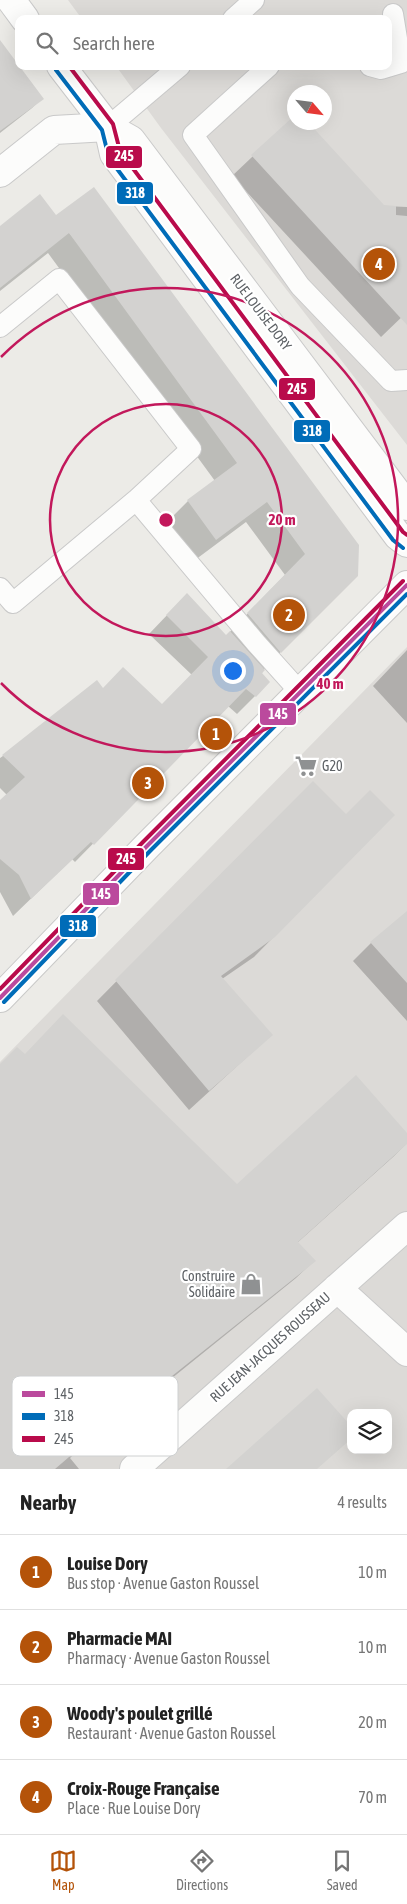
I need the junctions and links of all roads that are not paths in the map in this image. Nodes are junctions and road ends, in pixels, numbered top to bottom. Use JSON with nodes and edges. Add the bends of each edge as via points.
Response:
{"nodes":[{"id":1,"x":11,"y":0,"type":"edge"},
{"id":2,"x":254,"y":0,"type":"edge"},
{"id":3,"x":393,"y":14,"type":"dead end"},
{"id":4,"x":22,"y":15,"type":"edge"},
{"id":5,"x":237,"y":15,"type":"edge"},
{"id":6,"x":392,"y":66,"type":"edge"},
{"id":7,"x":64,"y":70,"type":"edge"},
{"id":8,"x":175,"y":70,"type":"edge"},
{"id":9,"x":265,"y":70,"type":"edge"},
{"id":10,"x":108,"y":128,"type":"junction"},
{"id":11,"x":0,"y":173,"type":"edge"},
{"id":12,"x":0,"y":327,"type":"edge"},
{"id":13,"x":407,"y":380,"type":"edge"},
{"id":14,"x":136,"y":500,"type":"junction"},
{"id":15,"x":407,"y":506,"type":"edge"},
{"id":16,"x":407,"y":543,"type":"edge"},
{"id":17,"x":407,"y":585,"type":"edge"},
{"id":18,"x":0,"y":588,"type":"edge"},
{"id":19,"x":300,"y":692,"type":"junction"},
{"id":20,"x":0,"y":998,"type":"edge"},
{"id":21,"x":407,"y":1226,"type":"edge"},
{"id":22,"x":338,"y":1288,"type":"junction"},
{"id":23,"x":407,"y":1352,"type":"edge"},
{"id":24,"x":178,"y":1430,"type":"edge"},
{"id":25,"x":149,"y":1456,"type":"edge"},
{"id":26,"x":134,"y":1469,"type":"edge"}],
"edges":[{"from":1,"to":4,"type":"street"},
{"from":2,"to":5,"type":"lane"},
{"from":3,"to":6,"type":"lane","via":[[401,63]]},
{"from":7,"to":10,"type":"street","name":"RUE LOUISE DORY"},
{"from":8,"to":10,"type":"lane"},
{"from":9,"to":13,"type":"lane","via":[[193,135],[300,286],[391,382]]},
{"from":10,"to":11,"type":"street","via":[[54,130]]},
{"from":10,"to":15,"type":"street","name":"RUE LOUISE DORY","via":[[132,140]]},
{"from":10,"to":16,"type":"street","name":"RUE LOUISE DORY","via":[[114,154],[398,536]]},
{"from":12,"to":14,"type":"lane","via":[[59,279],[191,449]]},
{"from":14,"to":18,"type":"lane","via":[[13,603]]},
{"from":14,"to":19,"type":"lane"},
{"from":17,"to":19,"type":"street"},
{"from":19,"to":20,"type":"street"},
{"from":21,"to":22,"type":"street","name":"RUE JEAN-JACQUES ROUSSEAU"},
{"from":22,"to":23,"type":"street"},
{"from":22,"to":24,"type":"street","name":"RUE JEAN-JACQUES ROUSSEAU"},
{"from":25,"to":26,"type":"street","name":"RUE JEAN-JACQUES ROUSSEAU"}]}
